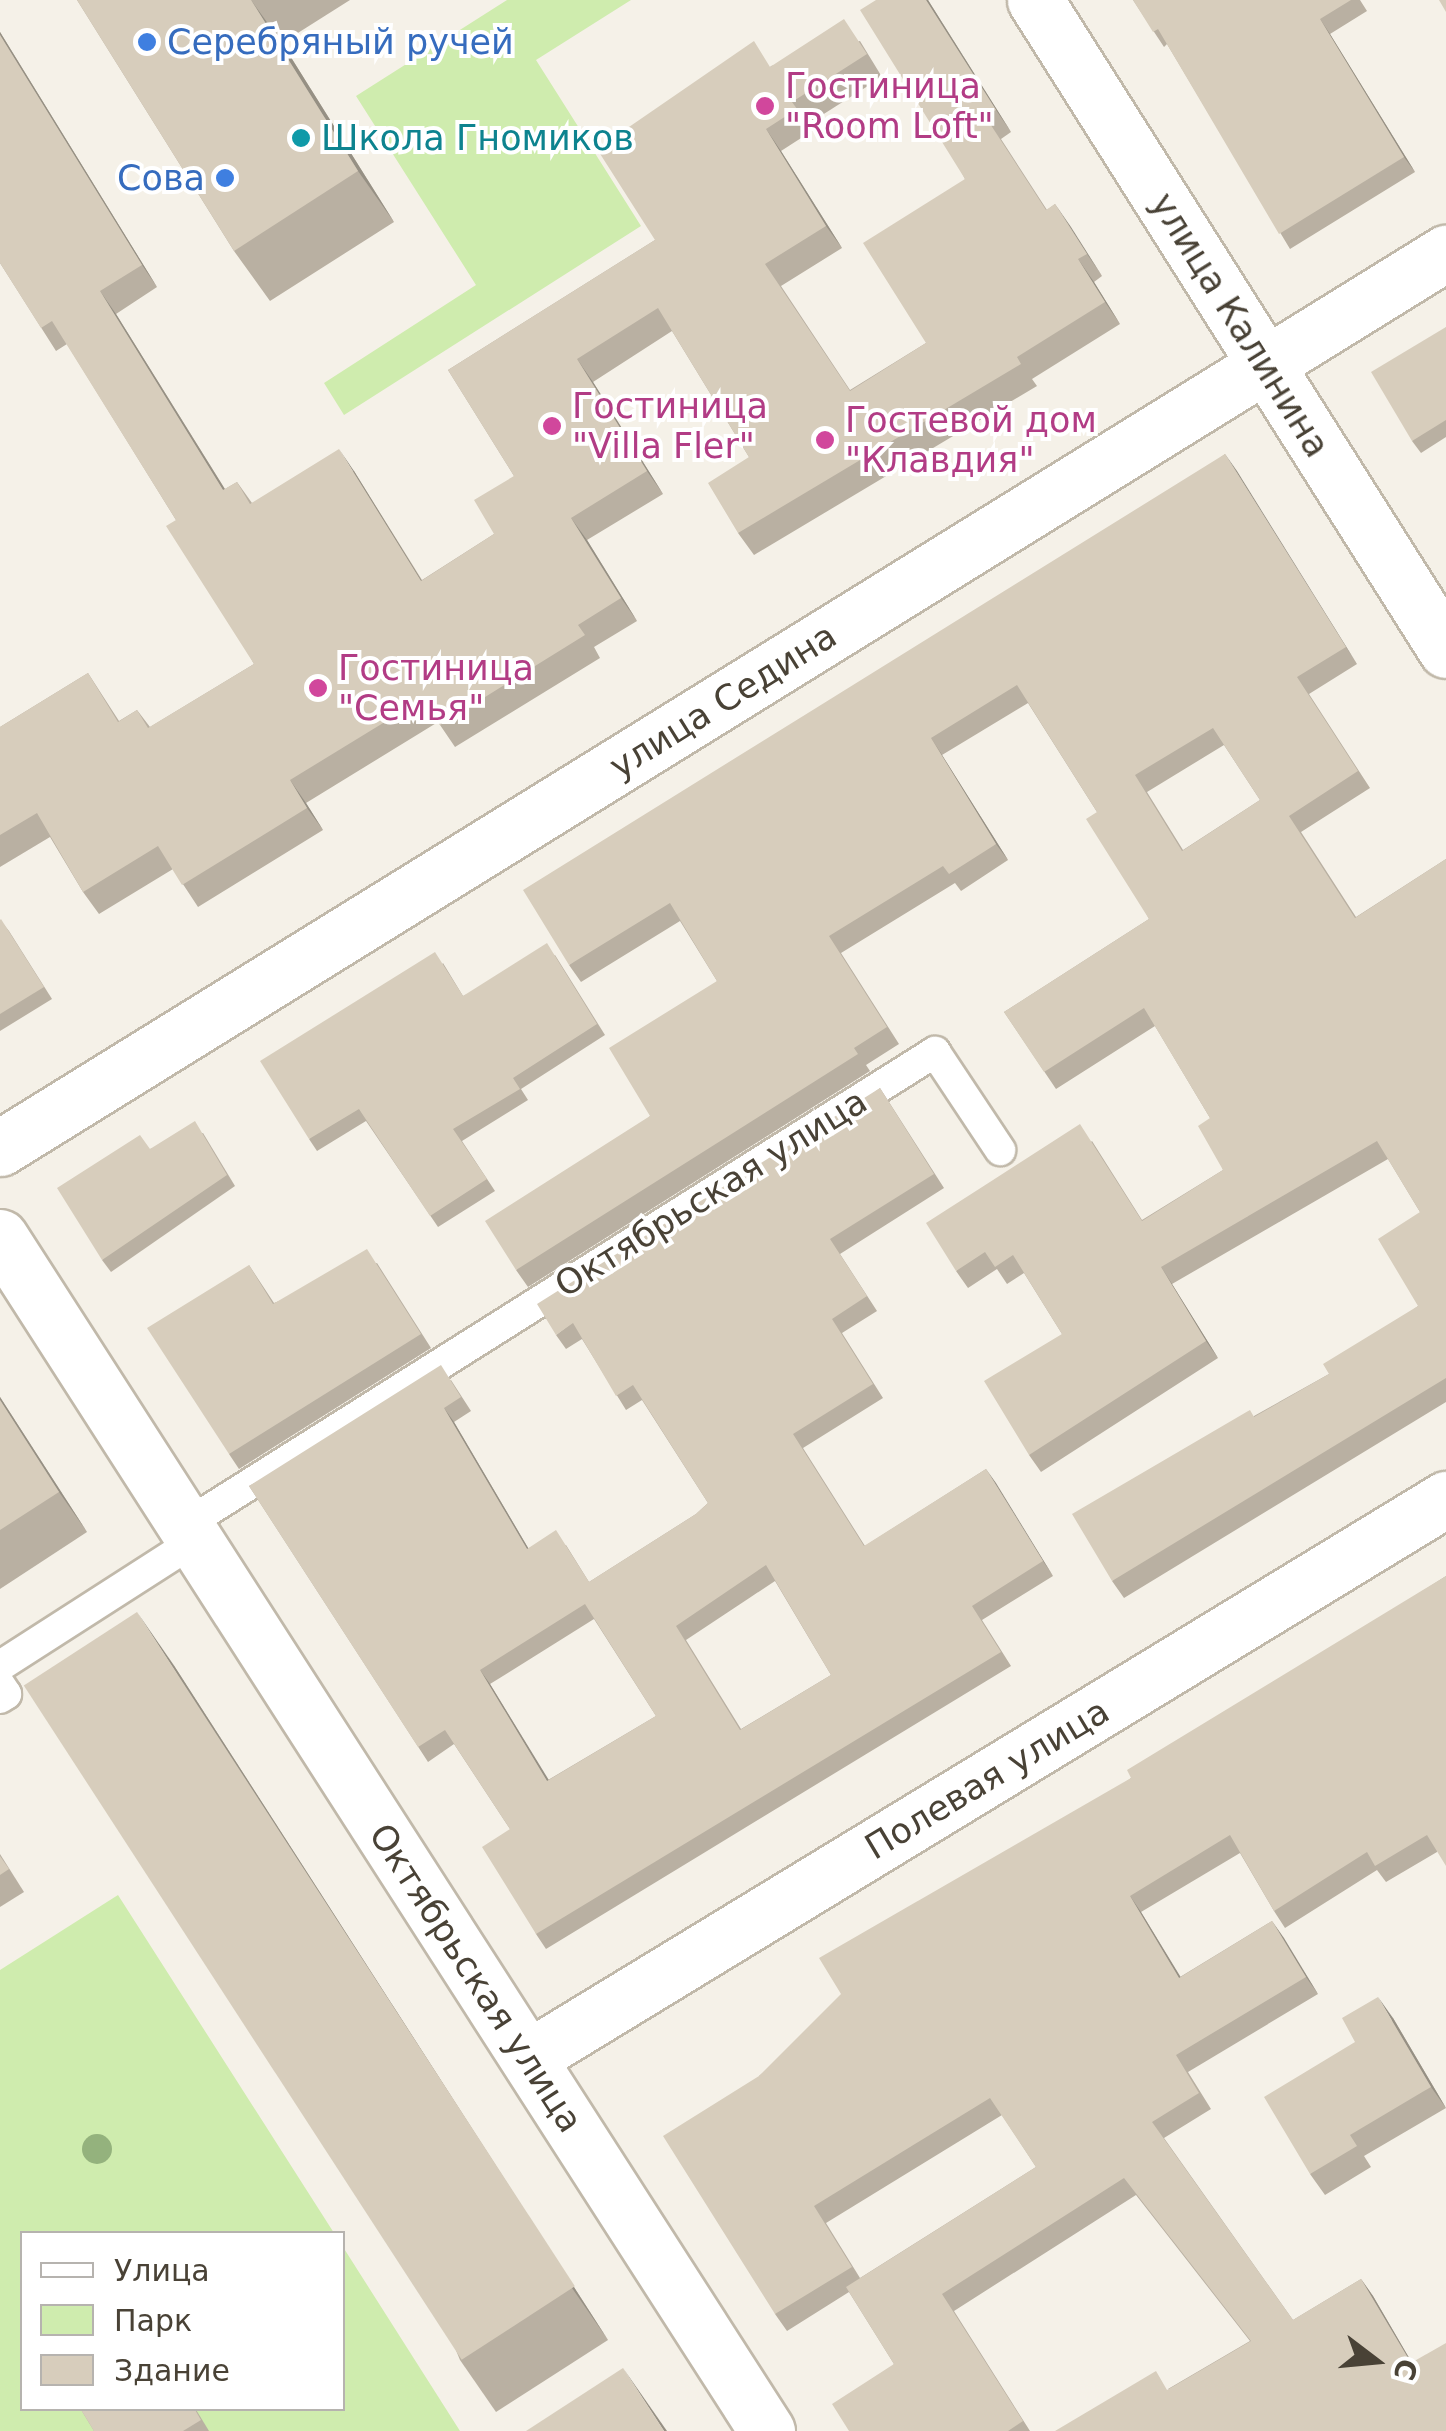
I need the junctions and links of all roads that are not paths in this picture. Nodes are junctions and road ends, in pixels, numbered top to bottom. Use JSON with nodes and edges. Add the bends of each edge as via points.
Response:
{"nodes":[{"id":1,"x":1035,"y":0,"type":"edge"},
{"id":2,"x":1446,"y":254,"type":"edge"},
{"id":3,"x":1266,"y":365,"type":"junction"},
{"id":4,"x":1446,"y":650,"type":"edge"},
{"id":5,"x":0,"y":1148,"type":"edge"},
{"id":6,"x":1000,"y":1150,"type":"dead end"},
{"id":7,"x":0,"y":1238,"type":"edge"},
{"id":8,"x":1446,"y":1499,"type":"edge"},
{"id":9,"x":190,"y":1533,"type":"junction"},
{"id":10,"x":0,"y":1666,"type":"edge"},
{"id":11,"x":0,"y":1685,"type":"edge"},
{"id":12,"x":0,"y":1698,"type":"edge"},
{"id":13,"x":528,"y":2058,"type":"junction"},
{"id":14,"x":767,"y":2431,"type":"edge"}],
"edges":[{"from":1,"to":3,"type":"street","name":"улица Калинина"},
{"from":2,"to":3,"type":"street","name":"улица Седина"},
{"from":3,"to":4,"type":"street","name":"улица Калинина"},
{"from":3,"to":5,"type":"street","name":"улица Седина"},
{"from":6,"to":9,"type":"lane","name":"Октябрьская улица","via":[[935,1052]]},
{"from":7,"to":9,"type":"street","name":"Октябрьская улица"},
{"from":8,"to":13,"type":"street","name":"Полевая улица"},
{"from":9,"to":10,"type":"lane"},
{"from":9,"to":13,"type":"street","name":"Октябрьская улица"},
{"from":11,"to":12,"type":"lane","via":[[6,1694]]},
{"from":13,"to":14,"type":"street","name":"Октябрьская улица"}]}
